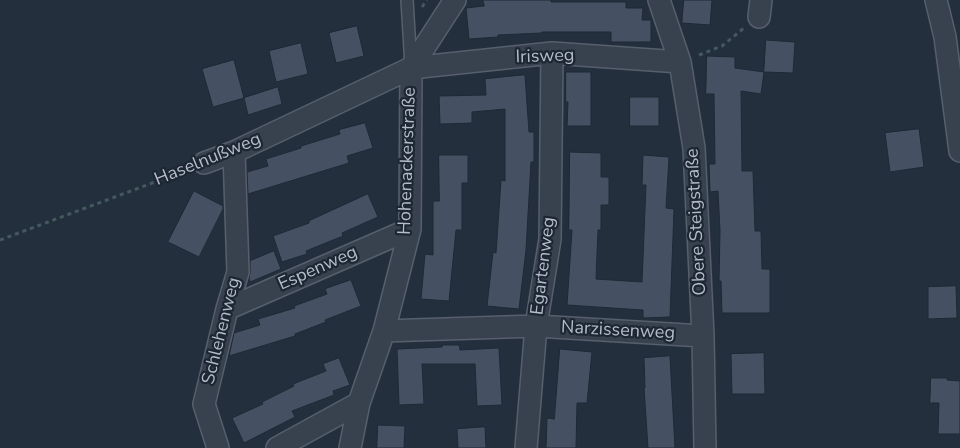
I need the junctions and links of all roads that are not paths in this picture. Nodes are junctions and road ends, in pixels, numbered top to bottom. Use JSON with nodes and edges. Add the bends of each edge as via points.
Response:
{"nodes":[{"id":1,"x":407,"y":0,"type":"edge"},
{"id":2,"x":454,"y":0,"type":"edge"},
{"id":3,"x":659,"y":0,"type":"edge"},
{"id":4,"x":936,"y":0,"type":"edge"},
{"id":5,"x":552,"y":53,"type":"junction"},
{"id":6,"x":680,"y":62,"type":"junction"},
{"id":7,"x":411,"y":68,"type":"junction"},
{"id":8,"x":960,"y":151,"type":"edge"},
{"id":9,"x":234,"y":152,"type":"junction"},
{"id":10,"x":204,"y":163,"type":"road end"},
{"id":11,"x":410,"y":229,"type":"junction"},
{"id":12,"x":227,"y":309,"type":"junction"},
{"id":13,"x":536,"y":326,"type":"junction"},
{"id":14,"x":384,"y":331,"type":"junction"},
{"id":15,"x":703,"y":336,"type":"junction"},
{"id":16,"x":359,"y":403,"type":"junction"},
{"id":17,"x":218,"y":448,"type":"edge"},
{"id":18,"x":277,"y":448,"type":"edge"},
{"id":19,"x":350,"y":448,"type":"edge"},
{"id":20,"x":526,"y":448,"type":"edge"},
{"id":21,"x":706,"y":448,"type":"edge"}],
"edges":[{"from":1,"to":7,"type":"lane"},
{"from":2,"to":7,"type":"street","name":"Hohenackerstraße"},
{"from":3,"to":6,"type":"street","name":"Obere Steigstraße"},
{"from":4,"to":8,"type":"street","via":[[946,37]]},
{"from":5,"to":6,"type":"street","name":"Irisweg"},
{"from":5,"to":7,"type":"street","name":"Irisweg"},
{"from":5,"to":13,"type":"street","name":"Egartenweg","via":[[550,239]]},
{"from":6,"to":15,"type":"street","name":"Obere Steigstraße","via":[[694,148]]},
{"from":7,"to":9,"type":"street","name":"Haselnußweg"},
{"from":7,"to":11,"type":"street","name":"Hohenackerstraße"},
{"from":9,"to":10,"type":"street","name":"Haselnußweg"},
{"from":9,"to":12,"type":"street","name":"Schlehenweg","via":[[238,272]]},
{"from":11,"to":12,"type":"street","name":"Espenweg"},
{"from":11,"to":14,"type":"street","name":"Hohenackerstraße"},
{"from":12,"to":17,"type":"street","name":"Schlehenweg","via":[[204,404]]},
{"from":13,"to":14,"type":"street","name":"Narzissenweg"},
{"from":13,"to":15,"type":"street","name":"Narzissenweg"},
{"from":13,"to":20,"type":"street","name":"Egartenweg"},
{"from":14,"to":16,"type":"street","name":"Hohenackerstraße"},
{"from":15,"to":21,"type":"street","name":"Obere Steigstraße"},
{"from":16,"to":18,"type":"street"},
{"from":16,"to":19,"type":"street","name":"Hohenackerstraße"}]}
